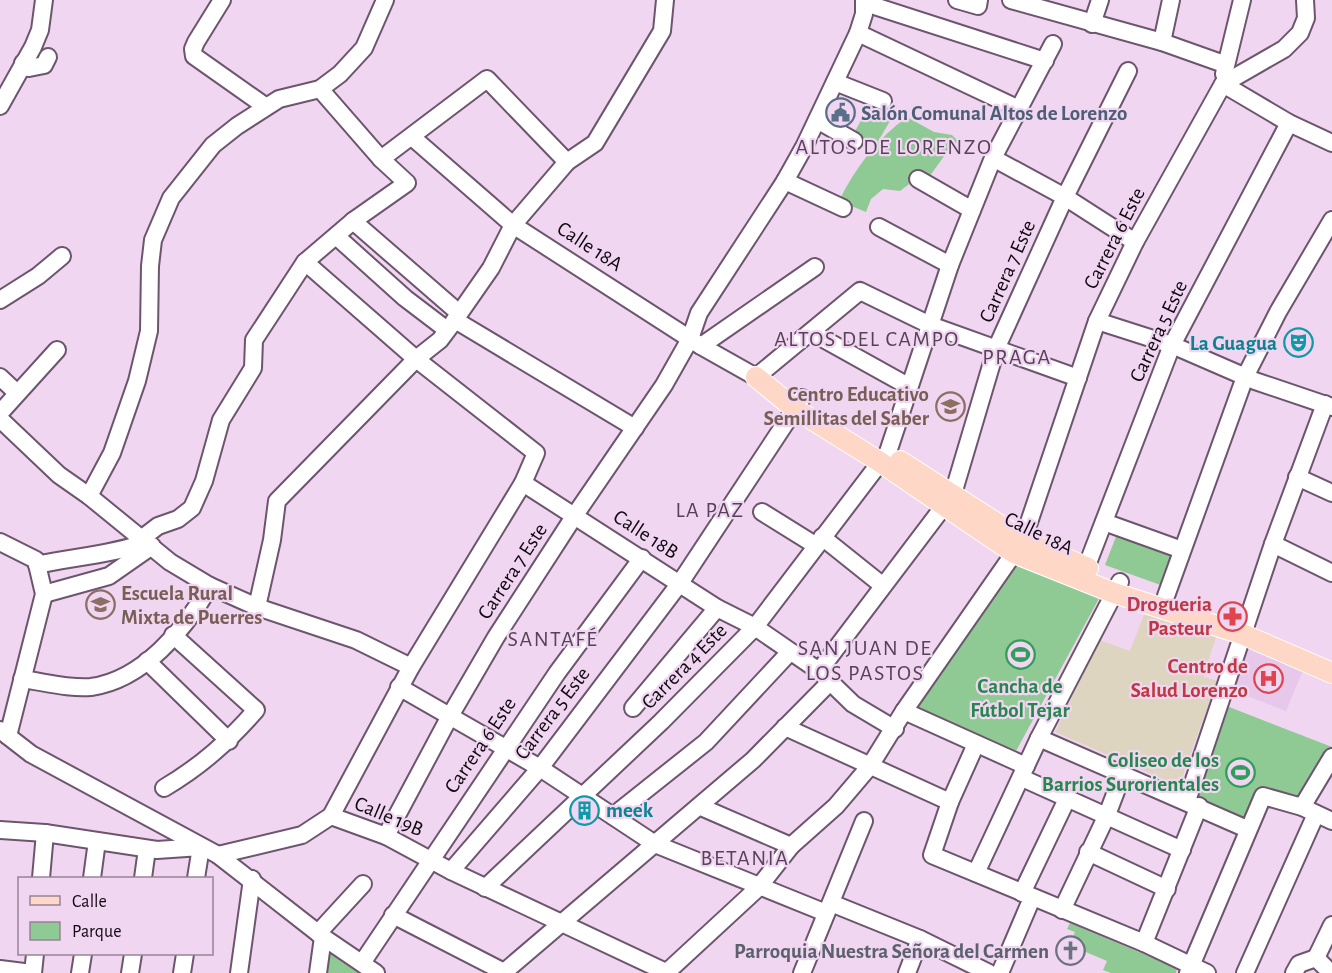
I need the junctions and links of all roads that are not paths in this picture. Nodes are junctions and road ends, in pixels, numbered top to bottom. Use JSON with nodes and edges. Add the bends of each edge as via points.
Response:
{"nodes":[{"id":1,"x":44,"y":0,"type":"edge"},
{"id":2,"x":222,"y":0,"type":"edge"},
{"id":3,"x":385,"y":0,"type":"edge"},
{"id":4,"x":665,"y":0,"type":"edge"},
{"id":5,"x":957,"y":0,"type":"edge"},
{"id":6,"x":1011,"y":0,"type":"edge"},
{"id":7,"x":1100,"y":0,"type":"edge"},
{"id":8,"x":1171,"y":0,"type":"edge"},
{"id":9,"x":1242,"y":0,"type":"edge"},
{"id":10,"x":1305,"y":0,"type":"edge"},
{"id":11,"x":864,"y":2,"type":"edge"},
{"id":12,"x":978,"y":3,"type":"edge"},
{"id":13,"x":1036,"y":3,"type":"edge"},
{"id":14,"x":1092,"y":24,"type":"junction"},
{"id":15,"x":858,"y":33,"type":"junction"},
{"id":16,"x":1162,"y":42,"type":"junction"},
{"id":17,"x":1053,"y":44,"type":"dead end"},
{"id":18,"x":48,"y":57,"type":"dead end"},
{"id":19,"x":1045,"y":61,"type":"junction"},
{"id":20,"x":24,"y":63,"type":"junction"},
{"id":21,"x":1224,"y":64,"type":"junction"},
{"id":22,"x":1128,"y":71,"type":"dead end"},
{"id":23,"x":835,"y":82,"type":"junction"},
{"id":24,"x":1223,"y":84,"type":"junction"},
{"id":25,"x":320,"y":89,"type":"junction"},
{"id":26,"x":883,"y":101,"type":"dead end"},
{"id":27,"x":0,"y":106,"type":"edge"},
{"id":28,"x":265,"y":106,"type":"junction"},
{"id":29,"x":1019,"y":110,"type":"junction"},
{"id":30,"x":817,"y":120,"type":"junction"},
{"id":31,"x":1289,"y":123,"type":"junction"},
{"id":32,"x":412,"y":137,"type":"junction"},
{"id":33,"x":1330,"y":137,"type":"edge"},
{"id":34,"x":854,"y":141,"type":"dead end"},
{"id":35,"x":993,"y":158,"type":"junction"},
{"id":36,"x":381,"y":159,"type":"junction"},
{"id":37,"x":567,"y":162,"type":"junction"},
{"id":38,"x":918,"y":179,"type":"dead end"},
{"id":39,"x":785,"y":181,"type":"junction"},
{"id":40,"x":1065,"y":197,"type":"junction"},
{"id":41,"x":843,"y":208,"type":"dead end"},
{"id":42,"x":972,"y":210,"type":"junction"},
{"id":43,"x":353,"y":220,"type":"junction"},
{"id":44,"x":1332,"y":220,"type":"edge"},
{"id":45,"x":513,"y":225,"type":"junction"},
{"id":46,"x":879,"y":227,"type":"dead end"},
{"id":47,"x":336,"y":236,"type":"junction"},
{"id":48,"x":1135,"y":242,"type":"junction"},
{"id":49,"x":62,"y":256,"type":"dead end"},
{"id":50,"x":305,"y":262,"type":"junction"},
{"id":51,"x":950,"y":265,"type":"junction"},
{"id":52,"x":815,"y":267,"type":"dead end"},
{"id":53,"x":0,"y":300,"type":"edge"},
{"id":54,"x":454,"y":321,"type":"junction"},
{"id":55,"x":1098,"y":321,"type":"junction"},
{"id":56,"x":930,"y":326,"type":"junction"},
{"id":57,"x":811,"y":332,"type":"junction"},
{"id":58,"x":696,"y":343,"type":"junction"},
{"id":59,"x":1172,"y":345,"type":"junction"},
{"id":60,"x":996,"y":349,"type":"junction"},
{"id":61,"x":57,"y":350,"type":"dead end"},
{"id":62,"x":416,"y":359,"type":"junction"},
{"id":63,"x":0,"y":377,"type":"edge"},
{"id":64,"x":756,"y":377,"type":"junction"},
{"id":65,"x":1245,"y":377,"type":"junction"},
{"id":66,"x":1078,"y":378,"type":"junction"},
{"id":67,"x":908,"y":386,"type":"junction"},
{"id":68,"x":16,"y":392,"type":"junction"},
{"id":69,"x":799,"y":403,"type":"junction"},
{"id":70,"x":1328,"y":406,"type":"edge"},
{"id":71,"x":0,"y":413,"type":"edge"},
{"id":72,"x":0,"y":419,"type":"edge"},
{"id":73,"x":635,"y":428,"type":"junction"},
{"id":74,"x":884,"y":457,"type":"junction"},
{"id":75,"x":1298,"y":477,"type":"junction"},
{"id":76,"x":524,"y":483,"type":"junction"},
{"id":77,"x":1332,"y":494,"type":"edge"},
{"id":78,"x":89,"y":496,"type":"junction"},
{"id":79,"x":948,"y":500,"type":"junction"},
{"id":80,"x":762,"y":512,"type":"dead end"},
{"id":81,"x":575,"y":515,"type":"junction"},
{"id":82,"x":1104,"y":522,"type":"junction"},
{"id":83,"x":818,"y":541,"type":"junction"},
{"id":84,"x":0,"y":542,"type":"edge"},
{"id":85,"x":146,"y":543,"type":"junction"},
{"id":86,"x":1273,"y":544,"type":"junction"},
{"id":87,"x":1018,"y":547,"type":"junction"},
{"id":88,"x":1182,"y":550,"type":"junction"},
{"id":89,"x":642,"y":558,"type":"junction"},
{"id":90,"x":37,"y":565,"type":"junction"},
{"id":91,"x":1086,"y":568,"type":"junction"},
{"id":92,"x":1332,"y":573,"type":"edge"},
{"id":93,"x":680,"y":583,"type":"junction"},
{"id":94,"x":882,"y":585,"type":"junction"},
{"id":95,"x":210,"y":586,"type":"junction"},
{"id":96,"x":1117,"y":587,"type":"junction"},
{"id":97,"x":44,"y":594,"type":"junction"},
{"id":98,"x":1166,"y":596,"type":"junction"},
{"id":99,"x":257,"y":607,"type":"junction"},
{"id":100,"x":717,"y":608,"type":"junction"},
{"id":101,"x":755,"y":627,"type":"junction"},
{"id":102,"x":1244,"y":628,"type":"junction"},
{"id":103,"x":173,"y":635,"type":"junction"},
{"id":104,"x":789,"y":653,"type":"junction"},
{"id":105,"x":147,"y":661,"type":"junction"},
{"id":106,"x":1332,"y":662,"type":"edge"},
{"id":107,"x":411,"y":667,"type":"junction"},
{"id":108,"x":1332,"y":673,"type":"edge"},
{"id":109,"x":824,"y":677,"type":"junction"},
{"id":110,"x":22,"y":679,"type":"junction"},
{"id":111,"x":399,"y":687,"type":"junction"},
{"id":112,"x":633,"y":708,"type":"dead end"},
{"id":113,"x":904,"y":711,"type":"junction"},
{"id":114,"x":450,"y":716,"type":"junction"},
{"id":115,"x":785,"y":727,"type":"junction"},
{"id":116,"x":895,"y":729,"type":"junction"},
{"id":117,"x":4,"y":733,"type":"edge"},
{"id":118,"x":1039,"y":738,"type":"junction"},
{"id":119,"x":229,"y":741,"type":"junction"},
{"id":120,"x":976,"y":744,"type":"junction"},
{"id":121,"x":506,"y":748,"type":"junction"},
{"id":122,"x":1332,"y":757,"type":"edge"},
{"id":123,"x":870,"y":766,"type":"junction"},
{"id":124,"x":540,"y":768,"type":"junction"},
{"id":125,"x":1024,"y":772,"type":"junction"},
{"id":126,"x":1122,"y":773,"type":"junction"},
{"id":127,"x":164,"y":788,"type":"dead end"},
{"id":128,"x":583,"y":795,"type":"junction"},
{"id":129,"x":1068,"y":799,"type":"junction"},
{"id":130,"x":950,"y":802,"type":"junction"},
{"id":131,"x":1193,"y":803,"type":"junction"},
{"id":132,"x":700,"y":807,"type":"junction"},
{"id":133,"x":1309,"y":811,"type":"junction"},
{"id":134,"x":1107,"y":815,"type":"junction"},
{"id":135,"x":331,"y":816,"type":"junction"},
{"id":136,"x":613,"y":816,"type":"junction"},
{"id":137,"x":1332,"y":821,"type":"edge"},
{"id":138,"x":864,"y":822,"type":"dead end"},
{"id":139,"x":1247,"y":829,"type":"junction"},
{"id":140,"x":0,"y":830,"type":"edge"},
{"id":141,"x":45,"y":833,"type":"junction"},
{"id":142,"x":386,"y":836,"type":"junction"},
{"id":143,"x":97,"y":841,"type":"junction"},
{"id":144,"x":655,"y":844,"type":"junction"},
{"id":145,"x":791,"y":846,"type":"junction"},
{"id":146,"x":201,"y":847,"type":"junction"},
{"id":147,"x":147,"y":849,"type":"junction"},
{"id":148,"x":1182,"y":850,"type":"junction"},
{"id":149,"x":1088,"y":852,"type":"junction"},
{"id":150,"x":218,"y":855,"type":"junction"},
{"id":151,"x":430,"y":858,"type":"junction"},
{"id":152,"x":451,"y":871,"type":"junction"},
{"id":153,"x":976,"y":873,"type":"junction"},
{"id":154,"x":41,"y":877,"type":"edge"},
{"id":155,"x":92,"y":877,"type":"edge"},
{"id":156,"x":143,"y":877,"type":"edge"},
{"id":157,"x":196,"y":877,"type":"edge"},
{"id":158,"x":252,"y":879,"type":"junction"},
{"id":159,"x":363,"y":884,"type":"dead end"},
{"id":160,"x":485,"y":888,"type":"junction"},
{"id":161,"x":758,"y":888,"type":"junction"},
{"id":162,"x":1167,"y":889,"type":"junction"},
{"id":163,"x":1027,"y":895,"type":"junction"},
{"id":164,"x":828,"y":908,"type":"junction"},
{"id":165,"x":1062,"y":910,"type":"junction"},
{"id":166,"x":393,"y":915,"type":"junction"},
{"id":167,"x":560,"y":923,"type":"junction"},
{"id":168,"x":1332,"y":926,"type":"edge"},
{"id":169,"x":321,"y":935,"type":"junction"},
{"id":170,"x":920,"y":939,"type":"junction"},
{"id":171,"x":1144,"y":943,"type":"junction"},
{"id":172,"x":35,"y":955,"type":"edge"},
{"id":173,"x":83,"y":955,"type":"edge"},
{"id":174,"x":133,"y":955,"type":"edge"},
{"id":175,"x":185,"y":955,"type":"edge"},
{"id":176,"x":1316,"y":958,"type":"junction"},
{"id":177,"x":369,"y":968,"type":"edge"},
{"id":178,"x":0,"y":969,"type":"edge"},
{"id":179,"x":1189,"y":970,"type":"edge"},
{"id":180,"x":33,"y":973,"type":"edge"},
{"id":181,"x":80,"y":973,"type":"edge"},
{"id":182,"x":130,"y":973,"type":"edge"},
{"id":183,"x":182,"y":973,"type":"edge"},
{"id":184,"x":239,"y":973,"type":"edge"},
{"id":185,"x":318,"y":973,"type":"edge"},
{"id":186,"x":504,"y":973,"type":"edge"},
{"id":187,"x":667,"y":973,"type":"edge"},
{"id":188,"x":802,"y":973,"type":"edge"},
{"id":189,"x":907,"y":973,"type":"edge"},
{"id":190,"x":989,"y":973,"type":"edge"},
{"id":191,"x":1000,"y":973,"type":"edge"},
{"id":192,"x":1207,"y":973,"type":"edge"},
{"id":193,"x":1245,"y":973,"type":"edge"},
{"id":194,"x":1294,"y":973,"type":"edge"},
{"id":195,"x":1331,"y":973,"type":"edge"}],
"edges":[{"from":1,"to":20,"type":"street","via":[[39,30]]},
{"from":2,"to":28,"type":"street","via":[[196,42],[194,56]]},
{"from":3,"to":25,"type":"street","via":[[364,48]]},
{"from":4,"to":37,"type":"street","via":[[662,31],[609,122],[595,143]]},
{"from":5,"to":12,"type":"street"},
{"from":6,"to":13,"type":"street"},
{"from":7,"to":14,"type":"street"},
{"from":8,"to":16,"type":"street"},
{"from":9,"to":21,"type":"street"},
{"from":10,"to":24,"type":"street","via":[[1306,18],[1300,33],[1284,49]]},
{"from":11,"to":15,"type":"street"},
{"from":11,"to":19,"type":"street"},
{"from":13,"to":14,"type":"street"},
{"from":14,"to":16,"type":"street"},
{"from":15,"to":23,"type":"street"},
{"from":15,"to":29,"type":"street"},
{"from":16,"to":21,"type":"street"},
{"from":17,"to":19,"type":"street"},
{"from":18,"to":20,"type":"street","via":[[39,67],[29,68]]},
{"from":19,"to":29,"type":"street"},
{"from":20,"to":27,"type":"street"},
{"from":21,"to":24,"type":"street"},
{"from":22,"to":40,"type":"street","name":"Carrera 7 Este"},
{"from":23,"to":26,"type":"street"},
{"from":23,"to":30,"type":"street"},
{"from":24,"to":31,"type":"street"},
{"from":24,"to":48,"type":"street","name":"Carrera 6 Este"},
{"from":25,"to":28,"type":"street"},
{"from":25,"to":36,"type":"street"},
{"from":28,"to":78,"type":"street","via":[[213,145],[171,198],[153,240],[149,331],[137,381],[112,453]]},
{"from":29,"to":35,"type":"street"},
{"from":30,"to":34,"type":"street"},
{"from":30,"to":39,"type":"street"},
{"from":31,"to":33,"type":"street"},
{"from":31,"to":59,"type":"street","name":"Carrera 5 Este"},
{"from":32,"to":36,"type":"street"},
{"from":32,"to":37,"type":"street","via":[[487,79]]},
{"from":32,"to":45,"type":"street","name":"Calle 18A"},
{"from":35,"to":40,"type":"street"},
{"from":35,"to":42,"type":"street"},
{"from":36,"to":43,"type":"street","via":[[406,183]]},
{"from":37,"to":45,"type":"street"},
{"from":38,"to":42,"type":"street"},
{"from":39,"to":41,"type":"street"},
{"from":39,"to":58,"type":"street","via":[[703,307]]},
{"from":40,"to":48,"type":"street"},
{"from":40,"to":60,"type":"street","name":"Carrera 7 Este"},
{"from":42,"to":51,"type":"street"},
{"from":43,"to":47,"type":"street"},
{"from":43,"to":54,"type":"street"},
{"from":44,"to":65,"type":"street"},
{"from":45,"to":54,"type":"street","via":[[491,268]]},
{"from":45,"to":58,"type":"street","name":"Calle 18A"},
{"from":46,"to":51,"type":"street"},
{"from":47,"to":50,"type":"street"},
{"from":47,"to":54,"type":"street","via":[[405,298]]},
{"from":48,"to":55,"type":"street","name":"Carrera 6 Este"},
{"from":49,"to":53,"type":"street"},
{"from":50,"to":62,"type":"street"},
{"from":50,"to":85,"type":"street","via":[[254,340],[253,368],[221,420],[192,508],[178,519],[158,526]]},
{"from":51,"to":56,"type":"street"},
{"from":52,"to":58,"type":"street"},
{"from":54,"to":62,"type":"street","via":[[440,340]]},
{"from":54,"to":73,"type":"street"},
{"from":55,"to":59,"type":"street"},
{"from":55,"to":66,"type":"street","name":"Carrera 6 Este"},
{"from":56,"to":57,"type":"street","via":[[860,291]]},
{"from":56,"to":60,"type":"street"},
{"from":56,"to":67,"type":"street"},
{"from":57,"to":64,"type":"street"},
{"from":57,"to":67,"type":"street"},
{"from":58,"to":64,"type":"street","name":"Calle 18A"},
{"from":58,"to":73,"type":"street","name":"Carrera 7 Este"},
{"from":59,"to":65,"type":"street"},
{"from":59,"to":82,"type":"street","name":"Carrera 5 Este"},
{"from":60,"to":66,"type":"street"},
{"from":60,"to":79,"type":"street","name":"Carrera 7 Este"},
{"from":61,"to":68,"type":"street"},
{"from":62,"to":76,"type":"street","via":[[536,453]]},
{"from":62,"to":99,"type":"street","via":[[277,501]]},
{"from":63,"to":68,"type":"street"},
{"from":64,"to":69,"type":"main road","name":"Calle 18A"},
{"from":65,"to":70,"type":"street"},
{"from":65,"to":88,"type":"street"},
{"from":66,"to":87,"type":"street","name":"Carrera 6 Este"},
{"from":67,"to":74,"type":"street"},
{"from":68,"to":71,"type":"street"},
{"from":69,"to":74,"type":"main road","name":"Calle 18A"},
{"from":69,"to":93,"type":"street","name":"Carrera 5 Este"},
{"from":70,"to":75,"type":"street"},
{"from":72,"to":78,"type":"street","via":[[59,476]]},
{"from":73,"to":81,"type":"street","name":"Carrera 7 Este"},
{"from":74,"to":79,"type":"main road","name":"Calle 18A"},
{"from":74,"to":83,"type":"street","name":"Carrera 4 Este"},
{"from":75,"to":77,"type":"street"},
{"from":75,"to":86,"type":"street"},
{"from":76,"to":81,"type":"street","name":"Calle 18B"},
{"from":76,"to":107,"type":"street"},
{"from":78,"to":85,"type":"street"},
{"from":79,"to":87,"type":"main road","name":"Calle 18A"},
{"from":79,"to":94,"type":"street","name":"Carrera 7 Este"},
{"from":80,"to":83,"type":"street"},
{"from":81,"to":89,"type":"street","name":"Calle 18B"},
{"from":81,"to":114,"type":"street","name":"Carrera 7 Este"},
{"from":82,"to":88,"type":"street"},
{"from":82,"to":91,"type":"street","name":"Carrera 5 Este"},
{"from":83,"to":94,"type":"street"},
{"from":83,"to":101,"type":"street","name":"Carrera 4 Este"},
{"from":84,"to":90,"type":"street","via":[[36,560]]},
{"from":85,"to":90,"type":"street"},
{"from":85,"to":95,"type":"street"},
{"from":85,"to":97,"type":"street","via":[[109,576]]},
{"from":86,"to":92,"type":"street"},
{"from":86,"to":102,"type":"street"},
{"from":87,"to":91,"type":"main road","name":"Calle 18A"},
{"from":87,"to":96,"type":"main road","name":"Calle 18A"},
{"from":87,"to":113,"type":"street","name":"Carrera 6 Este"},
{"from":88,"to":98,"type":"street"},
{"from":89,"to":93,"type":"street","name":"Calle 18B"},
{"from":89,"to":121,"type":"street","name":"Carrera 6 Este"},
{"from":90,"to":97,"type":"street"},
{"from":91,"to":96,"type":"main road","name":"Calle 18A"},
{"from":93,"to":100,"type":"street","name":"Calle 18B"},
{"from":93,"to":124,"type":"street","name":"Carrera 5 Este"},
{"from":94,"to":109,"type":"street","name":"Carrera 7 Este"},
{"from":95,"to":99,"type":"street"},
{"from":95,"to":103,"type":"street","via":[[196,610]]},
{"from":96,"to":98,"type":"main road","name":"Calle 18A"},
{"from":96,"to":102,"type":"main road","name":"Calle 18A"},
{"from":96,"to":118,"type":"street"},
{"from":97,"to":110,"type":"street"},
{"from":98,"to":102,"type":"main road","name":"Calle 18A"},
{"from":99,"to":107,"type":"street","via":[[356,640]]},
{"from":100,"to":101,"type":"street","name":"Calle 18B"},
{"from":100,"to":112,"type":"street"},
{"from":101,"to":104,"type":"street","name":"Calle 18B"},
{"from":101,"to":128,"type":"street","name":"Carrera 4 Este"},
{"from":102,"to":106,"type":"main road","name":"Calle 18A"},
{"from":102,"to":108,"type":"main road","name":"Calle 18A"},
{"from":102,"to":131,"type":"street"},
{"from":103,"to":105,"type":"street"},
{"from":103,"to":119,"type":"street","via":[[256,710]]},
{"from":104,"to":109,"type":"street","name":"Calle 18B"},
{"from":104,"to":136,"type":"street","via":[[706,742]]},
{"from":105,"to":110,"type":"street","via":[[110,683],[88,687]]},
{"from":105,"to":119,"type":"street"},
{"from":107,"to":111,"type":"street"},
{"from":109,"to":115,"type":"street","name":"Carrera 7 Este"},
{"from":109,"to":116,"type":"street","name":"Calle 18B","via":[[853,704]]},
{"from":110,"to":117,"type":"street"},
{"from":111,"to":114,"type":"street"},
{"from":111,"to":135,"type":"street"},
{"from":113,"to":116,"type":"street","name":"Carrera 6 Este"},
{"from":113,"to":120,"type":"street"},
{"from":114,"to":121,"type":"street"},
{"from":114,"to":142,"type":"street","name":"Carrera 7 Este"},
{"from":115,"to":123,"type":"street"},
{"from":115,"to":132,"type":"street","name":"Carrera 7 Este"},
{"from":116,"to":123,"type":"street","name":"Carrera 6 Este"},
{"from":117,"to":146,"type":"street","via":[[31,754]]},
{"from":118,"to":125,"type":"street"},
{"from":118,"to":126,"type":"street"},
{"from":119,"to":127,"type":"street","via":[[197,769]]},
{"from":120,"to":125,"type":"street"},
{"from":120,"to":130,"type":"street"},
{"from":121,"to":124,"type":"street"},
{"from":121,"to":151,"type":"street","name":"Carrera 6 Este"},
{"from":122,"to":133,"type":"street"},
{"from":123,"to":130,"type":"street"},
{"from":123,"to":145,"type":"street","name":"Carrera 6 Este","via":[[836,806]]},
{"from":124,"to":128,"type":"street"},
{"from":124,"to":152,"type":"street","name":"Carrera 5 Este"},
{"from":125,"to":129,"type":"street"},
{"from":125,"to":153,"type":"street"},
{"from":126,"to":131,"type":"street"},
{"from":126,"to":134,"type":"street"},
{"from":128,"to":136,"type":"street"},
{"from":128,"to":160,"type":"street","name":"Carrera 4 Este"},
{"from":129,"to":134,"type":"street"},
{"from":129,"to":163,"type":"street"},
{"from":130,"to":153,"type":"street","via":[[932,855]]},
{"from":131,"to":139,"type":"street"},
{"from":131,"to":148,"type":"street"},
{"from":132,"to":144,"type":"street","name":"Carrera 7 Este"},
{"from":132,"to":145,"type":"street"},
{"from":133,"to":137,"type":"street"},
{"from":133,"to":139,"type":"street","via":[[1263,796]]},
{"from":133,"to":193,"type":"street"},
{"from":134,"to":148,"type":"street"},
{"from":134,"to":149,"type":"street"},
{"from":135,"to":142,"type":"street","name":"Calle 19B"},
{"from":135,"to":150,"type":"street","name":"Calle 19B","via":[[302,834]]},
{"from":136,"to":144,"type":"street"},
{"from":138,"to":164,"type":"street"},
{"from":139,"to":179,"type":"street"},
{"from":140,"to":141,"type":"street"},
{"from":141,"to":143,"type":"street"},
{"from":141,"to":154,"type":"street"},
{"from":142,"to":151,"type":"street","name":"Calle 19B"},
{"from":143,"to":147,"type":"street"},
{"from":143,"to":155,"type":"street"},
{"from":144,"to":161,"type":"street"},
{"from":144,"to":167,"type":"street","name":"Carrera 7 Este"},
{"from":145,"to":161,"type":"street","name":"Carrera 6 Este"},
{"from":146,"to":147,"type":"street"},
{"from":146,"to":150,"type":"street"},
{"from":146,"to":157,"type":"street"},
{"from":147,"to":156,"type":"street"},
{"from":148,"to":162,"type":"street"},
{"from":149,"to":162,"type":"street"},
{"from":149,"to":165,"type":"street"},
{"from":150,"to":158,"type":"street"},
{"from":151,"to":152,"type":"street","name":"Calle 19B"},
{"from":151,"to":166,"type":"street","name":"Carrera 6 Este"},
{"from":152,"to":160,"type":"street","name":"Calle 19B"},
{"from":153,"to":163,"type":"street"},
{"from":158,"to":169,"type":"street"},
{"from":158,"to":184,"type":"street"},
{"from":159,"to":169,"type":"street"},
{"from":160,"to":167,"type":"street","name":"Calle 19B"},
{"from":161,"to":164,"type":"street"},
{"from":161,"to":187,"type":"street","name":"Carrera 6 Este"},
{"from":162,"to":171,"type":"street"},
{"from":163,"to":165,"type":"street"},
{"from":163,"to":191,"type":"street"},
{"from":164,"to":170,"type":"street"},
{"from":164,"to":188,"type":"street"},
{"from":165,"to":171,"type":"street"},
{"from":166,"to":177,"type":"street","name":"Carrera 6 Este"},
{"from":166,"to":186,"type":"street"},
{"from":167,"to":186,"type":"street","name":"Carrera 7 Este"},
{"from":167,"to":187,"type":"street","name":"Calle 19B"},
{"from":168,"to":176,"type":"street"},
{"from":169,"to":177,"type":"street"},
{"from":169,"to":185,"type":"street"},
{"from":170,"to":189,"type":"street"},
{"from":170,"to":190,"type":"street"},
{"from":171,"to":179,"type":"street"},
{"from":172,"to":180,"type":"street"},
{"from":173,"to":181,"type":"street"},
{"from":174,"to":182,"type":"street"},
{"from":175,"to":183,"type":"street"},
{"from":176,"to":194,"type":"street","via":[[1299,964]]},
{"from":176,"to":195,"type":"street"},
{"from":178,"to":180,"type":"street"},
{"from":179,"to":192,"type":"street"}]}
